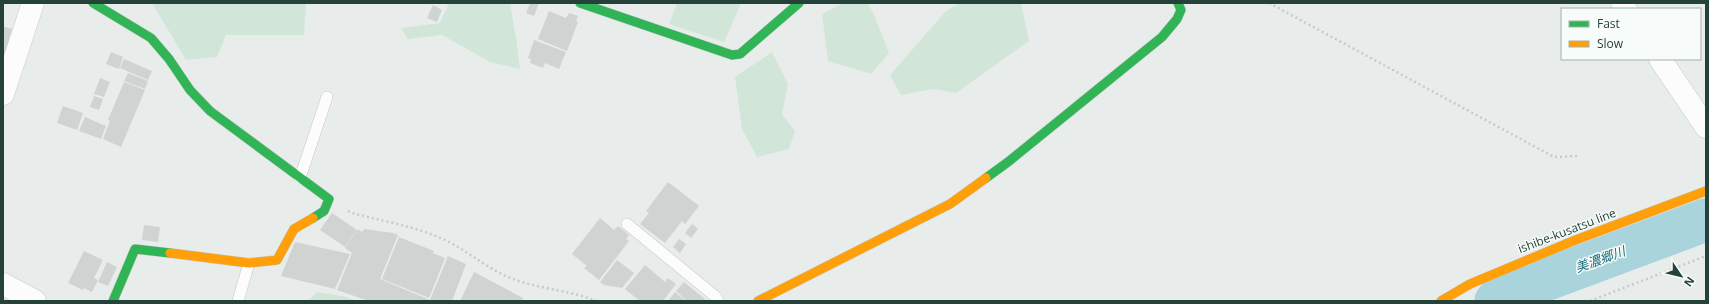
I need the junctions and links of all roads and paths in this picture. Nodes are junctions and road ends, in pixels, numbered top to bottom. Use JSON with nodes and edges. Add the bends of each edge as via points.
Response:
{"nodes":[{"id":1,"x":33,"y":3,"type":"edge"},
{"id":2,"x":93,"y":3,"type":"edge"},
{"id":3,"x":580,"y":3,"type":"edge"},
{"id":4,"x":799,"y":3,"type":"edge"},
{"id":5,"x":1178,"y":3,"type":"edge"},
{"id":6,"x":1269,"y":3,"type":"edge"},
{"id":7,"x":1661,"y":60,"type":"edge"},
{"id":8,"x":3,"y":93,"type":"edge"},
{"id":9,"x":327,"y":97,"type":"dead end"},
{"id":10,"x":1706,"y":127,"type":"edge"},
{"id":11,"x":1577,"y":156,"type":"dead end"},
{"id":12,"x":299,"y":177,"type":"junction"},
{"id":13,"x":1706,"y":191,"type":"edge"},
{"id":14,"x":329,"y":199,"type":"junction"},
{"id":15,"x":627,"y":224,"type":"dead end"},
{"id":16,"x":1706,"y":256,"type":"edge"},
{"id":17,"x":248,"y":263,"type":"junction"},
{"id":18,"x":3,"y":284,"type":"edge"},
{"id":19,"x":35,"y":301,"type":"edge"},
{"id":20,"x":112,"y":301,"type":"edge"},
{"id":21,"x":238,"y":301,"type":"edge"},
{"id":22,"x":596,"y":301,"type":"edge"},
{"id":23,"x":718,"y":301,"type":"edge"},
{"id":24,"x":758,"y":301,"type":"edge"},
{"id":25,"x":1441,"y":301,"type":"edge"},
{"id":26,"x":1590,"y":301,"type":"edge"}],
"edges":[{"from":1,"to":8,"type":"street"},
{"from":2,"to":12,"type":"street","via":[[151,38],[190,90],[210,111]]},
{"from":3,"to":4,"type":"street","via":[[732,55],[740,54]]},
{"from":5,"to":24,"type":"street","via":[[1181,10],[1162,37],[1008,162],[950,204]]},
{"from":6,"to":11,"type":"path","via":[[1554,157]]},
{"from":7,"to":10,"type":"street"},
{"from":9,"to":12,"type":"lane"},
{"from":12,"to":14,"type":"street"},
{"from":13,"to":25,"type":"street","name":"ishibe-kusatsu line","via":[[1573,241],[1470,284]]},
{"from":14,"to":17,"type":"street","via":[[324,211],[294,229],[278,260]]},
{"from":14,"to":22,"type":"path","via":[[352,214],[407,226],[442,238],[506,276]]},
{"from":15,"to":23,"type":"lane"},
{"from":16,"to":26,"type":"path"},
{"from":17,"to":20,"type":"street","via":[[135,249]]},
{"from":17,"to":21,"type":"lane"},
{"from":18,"to":19,"type":"street"}]}
